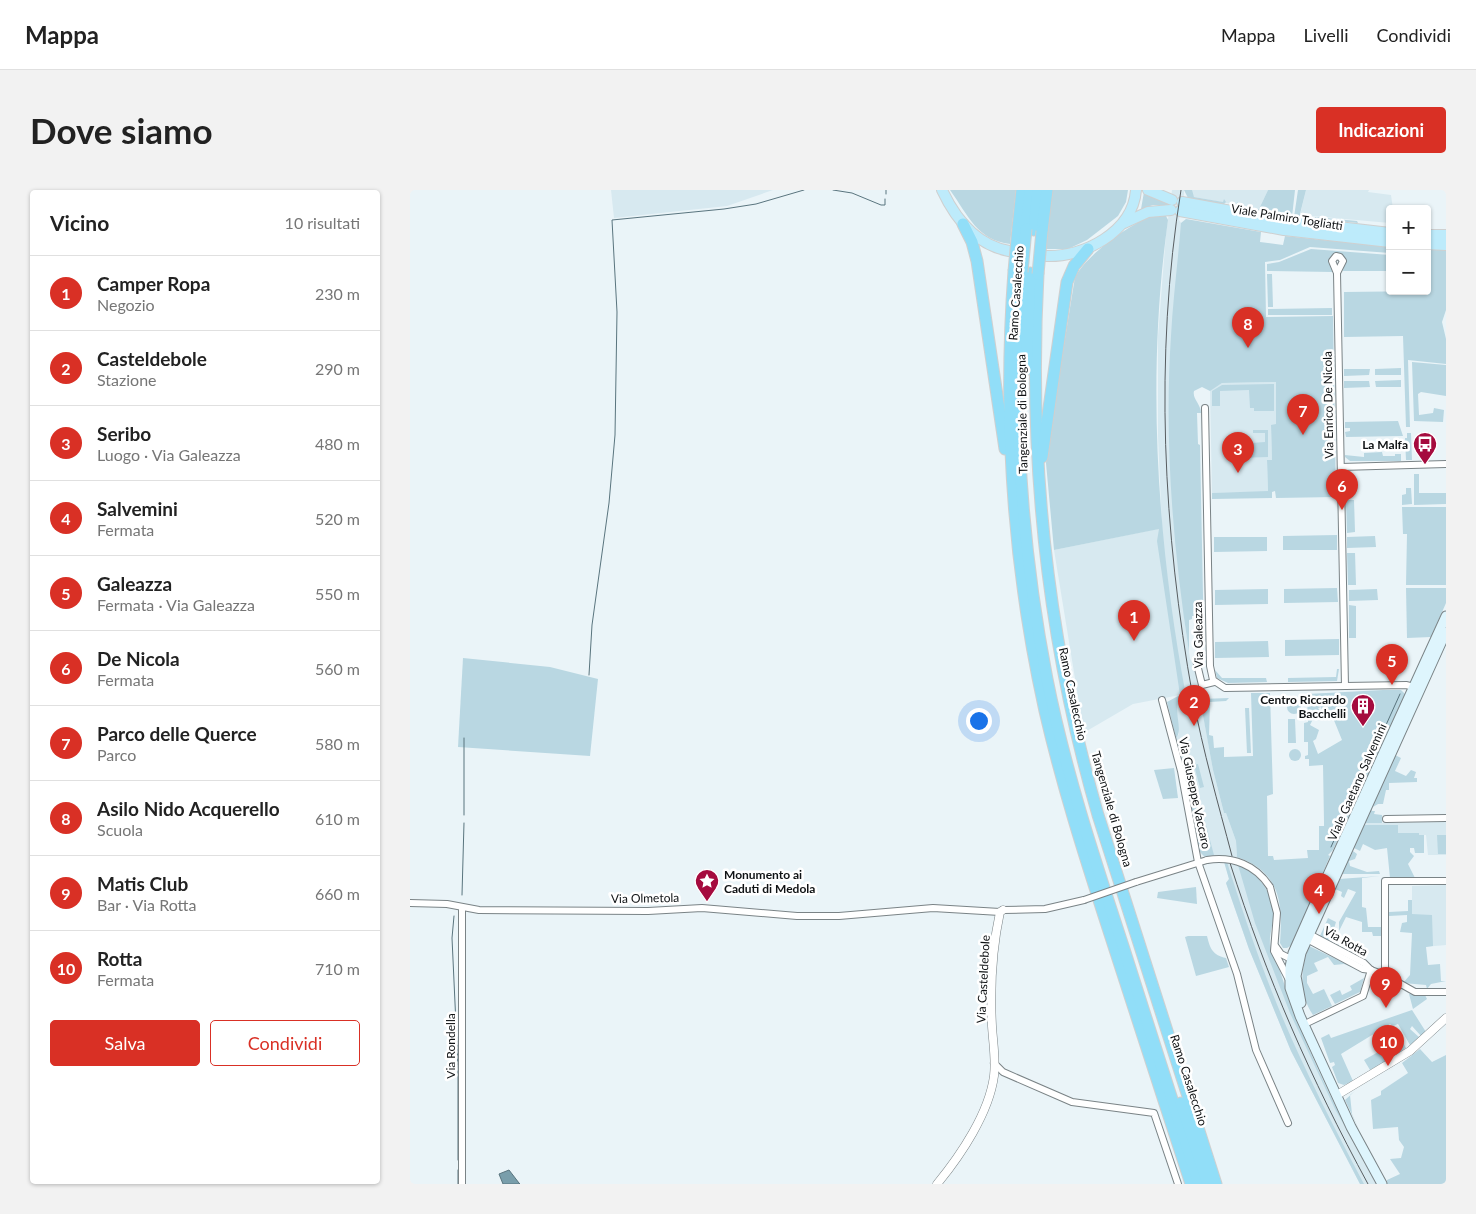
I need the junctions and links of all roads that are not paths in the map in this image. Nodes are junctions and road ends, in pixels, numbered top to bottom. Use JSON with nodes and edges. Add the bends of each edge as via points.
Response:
{"nodes":[{"id":1,"x":1022,"y":190,"type":"edge"},
{"id":2,"x":1030,"y":190,"type":"edge"},
{"id":3,"x":1038,"y":190,"type":"edge"},
{"id":4,"x":1047,"y":190,"type":"edge"},
{"id":5,"x":1136,"y":190,"type":"edge"},
{"id":6,"x":1148,"y":190,"type":"edge"},
{"id":7,"x":1160,"y":190,"type":"edge"},
{"id":8,"x":942,"y":191,"type":"edge"},
{"id":9,"x":1175,"y":205,"type":"junction"},
{"id":10,"x":963,"y":224,"type":"junction"},
{"id":11,"x":1121,"y":225,"type":"junction"},
{"id":12,"x":1030,"y":230,"type":"junction"},
{"id":13,"x":1386,"y":233,"type":"edge"},
{"id":14,"x":1431,"y":235,"type":"edge"},
{"id":15,"x":1446,"y":235,"type":"edge"},
{"id":16,"x":1386,"y":242,"type":"edge"},
{"id":17,"x":1431,"y":244,"type":"edge"},
{"id":18,"x":1446,"y":245,"type":"edge"},
{"id":19,"x":1088,"y":249,"type":"junction"},
{"id":20,"x":1009,"y":251,"type":"dead end"},
{"id":21,"x":1045,"y":256,"type":"dead end"},
{"id":22,"x":1026,"y":272,"type":"junction"},
{"id":23,"x":1337,"y":273,"type":"dead end"},
{"id":24,"x":1205,"y":408,"type":"dead end"},
{"id":25,"x":1446,"y":464,"type":"edge"},
{"id":26,"x":1341,"y":466,"type":"junction"},
{"id":27,"x":1014,"y":503,"type":"junction"},
{"id":28,"x":1045,"y":561,"type":"junction"},
{"id":29,"x":1446,"y":616,"type":"edge"},
{"id":30,"x":1445,"y":630,"type":"edge"},
{"id":31,"x":1196,"y":660,"type":"dead end"},
{"id":32,"x":1214,"y":682,"type":"junction"},
{"id":33,"x":1345,"y":686,"type":"junction"},
{"id":34,"x":1417,"y":688,"type":"junction"},
{"id":35,"x":1162,"y":700,"type":"dead end"},
{"id":36,"x":1446,"y":818,"type":"edge"},
{"id":37,"x":1386,"y":819,"type":"dead end"},
{"id":38,"x":1198,"y":862,"type":"junction"},
{"id":39,"x":1330,"y":880,"type":"junction"},
{"id":40,"x":1446,"y":881,"type":"edge"},
{"id":41,"x":410,"y":903,"type":"edge"},
{"id":42,"x":462,"y":908,"type":"junction"},
{"id":43,"x":1002,"y":911,"type":"junction"},
{"id":44,"x":1308,"y":937,"type":"junction"},
{"id":45,"x":1275,"y":943,"type":"junction"},
{"id":46,"x":1291,"y":965,"type":"junction"},
{"id":47,"x":1371,"y":970,"type":"junction"},
{"id":48,"x":1385,"y":975,"type":"junction"},
{"id":49,"x":1446,"y":992,"type":"edge"},
{"id":50,"x":1446,"y":1018,"type":"edge"},
{"id":51,"x":1309,"y":1022,"type":"junction"},
{"id":52,"x":994,"y":1063,"type":"junction"},
{"id":53,"x":1003,"y":1072,"type":"junction"},
{"id":54,"x":1328,"y":1076,"type":"junction"},
{"id":55,"x":993,"y":1078,"type":"junction"},
{"id":56,"x":1337,"y":1095,"type":"junction"},
{"id":57,"x":1288,"y":1123,"type":"dead end"},
{"id":58,"x":462,"y":1184,"type":"edge"},
{"id":59,"x":937,"y":1184,"type":"edge"},
{"id":60,"x":1178,"y":1184,"type":"edge"},
{"id":61,"x":1191,"y":1184,"type":"edge"},
{"id":62,"x":1200,"y":1184,"type":"edge"},
{"id":63,"x":1208,"y":1184,"type":"edge"},
{"id":64,"x":1216,"y":1184,"type":"edge"},
{"id":65,"x":1382,"y":1184,"type":"edge"}],
"edges":[{"from":1,"to":12,"type":"highway","name":"Tangenziale di Bologna"},
{"from":2,"to":12,"type":"highway","name":"Ramo Casalecchio"},
{"from":3,"to":12,"type":"highway","name":"Ramo Casalecchio"},
{"from":4,"to":12,"type":"highway","name":"Tangenziale di Bologna"},
{"from":5,"to":11,"type":"main road","via":[[1132,209]]},
{"from":6,"to":9,"type":"main road","name":"Viale Palmiro Togliatti"},
{"from":7,"to":9,"type":"street"},
{"from":8,"to":10,"type":"main road"},
{"from":9,"to":11,"type":"main road","name":"Viale Palmiro Togliatti","via":[[1148,212]]},
{"from":9,"to":13,"type":"main road","name":"Viale Palmiro Togliatti"},
{"from":9,"to":16,"type":"main road","name":"Viale Palmiro Togliatti","via":[[1284,230]]},
{"from":10,"to":20,"type":"main road","via":[[980,241]]},
{"from":10,"to":27,"type":"highway","via":[[977,261]]},
{"from":11,"to":19,"type":"main road"},
{"from":12,"to":22,"type":"highway","name":"Ramo Casalecchio","bridge":true},
{"from":12,"to":22,"type":"highway","name":"Tangenziale di Bologna","bridge":true},
{"from":14,"to":15,"type":"main road"},
{"from":17,"to":18,"type":"main road"},
{"from":19,"to":21,"type":"main road","via":[[1069,256]]},
{"from":19,"to":28,"type":"highway","via":[[1074,266],[1067,282],[1043,442]]},
{"from":22,"to":27,"type":"highway","name":"Tangenziale di Bologna","via":[[1010,377]]},
{"from":22,"to":28,"type":"highway","name":"Tangenziale di Bologna","via":[[1035,329],[1034,420]]},
{"from":22,"to":62,"type":"highway","name":"Ramo Casalecchio","via":[[1018,349],[1021,482],[1031,584],[1048,681],[1073,788]]},
{"from":22,"to":63,"type":"highway","name":"Ramo Casalecchio","via":[[1029,482],[1037,570],[1054,674],[1086,805]]},
{"from":23,"to":26,"type":"street","name":"Via Enrico De Nicola"},
{"from":24,"to":32,"type":"street","name":"Via Galeazza","via":[[1210,666]]},
{"from":25,"to":26,"type":"street"},
{"from":26,"to":33,"type":"street","name":"Via Enrico De Nicola"},
{"from":27,"to":61,"type":"highway","name":"Tangenziale di Bologna","via":[[1026,612],[1062,781]]},
{"from":28,"to":64,"type":"highway","name":"Tangenziale di Bologna","via":[[1059,656],[1084,765]]},
{"from":29,"to":30,"type":"main road","name":"Viale Gaetano Salvemini"},
{"from":30,"to":34,"type":"main road","name":"Viale Gaetano Salvemini"},
{"from":31,"to":32,"type":"street","via":[[1201,684]]},
{"from":32,"to":33,"type":"street","name":"Via Galeazza","via":[[1231,688]]},
{"from":33,"to":34,"type":"street","name":"Via Galeazza"},
{"from":34,"to":39,"type":"main road","name":"Viale Gaetano Salvemini"},
{"from":35,"to":38,"type":"street","name":"Via Giuseppe Vaccaro","via":[[1181,771]]},
{"from":36,"to":37,"type":"street"},
{"from":38,"to":43,"type":"street","bridge":true,"via":[[1084,900],[1045,909]]},
{"from":38,"to":45,"type":"street","bridge":true,"via":[[1224,859],[1245,864],[1257,872],[1270,887],[1277,913]]},
{"from":38,"to":57,"type":"street","name":"Via Giuseppe Vaccaro","via":[[1237,974],[1256,1050]]},
{"from":39,"to":44,"type":"main road","name":"Viale Gaetano Salvemini"},
{"from":39,"to":46,"type":"main road","name":"Viale Gaetano Salvemini"},
{"from":40,"to":48,"type":"street","via":[[1384,882]]},
{"from":41,"to":42,"type":"street","name":"Via Olmetola","via":[[447,904]]},
{"from":42,"to":43,"type":"street","name":"Via Olmetola","via":[[648,911],[702,908],[797,916],[933,908]]},
{"from":42,"to":58,"type":"street","name":"Via Rondella"},
{"from":43,"to":52,"type":"street","name":"Via Casteldebole","via":[[993,956],[991,994]]},
{"from":44,"to":46,"type":"main road","name":"Viale Gaetano Salvemini"},
{"from":44,"to":47,"type":"street","name":"Via Rotta","via":[[1363,969]]},
{"from":45,"to":46,"type":"street"},
{"from":45,"to":46,"type":"street","via":[[1279,961]]},
{"from":46,"to":51,"type":"main road","name":"Viale Gaetano Salvemini"},
{"from":46,"to":54,"type":"main road","name":"Viale Gaetano Salvemini","via":[[1289,982],[1296,1006]]},
{"from":47,"to":48,"type":"street","name":"Via Rotta"},
{"from":47,"to":51,"type":"street","name":"Via Rotta","via":[[1363,996]]},
{"from":48,"to":49,"type":"street","name":"Via Rotta","via":[[1416,992]]},
{"from":50,"to":56,"type":"street","via":[[1410,1051]]},
{"from":51,"to":54,"type":"main road","name":"Viale Gaetano Salvemini"},
{"from":52,"to":53,"type":"street"},
{"from":52,"to":55,"type":"street","name":"Via Casteldebole"},
{"from":53,"to":55,"type":"street"},
{"from":53,"to":60,"type":"street","via":[[1072,1102],[1154,1113]]},
{"from":54,"to":56,"type":"main road"},
{"from":55,"to":59,"type":"street","name":"Via Casteldebole","via":[[975,1130]]},
{"from":56,"to":65,"type":"main road"}]}
